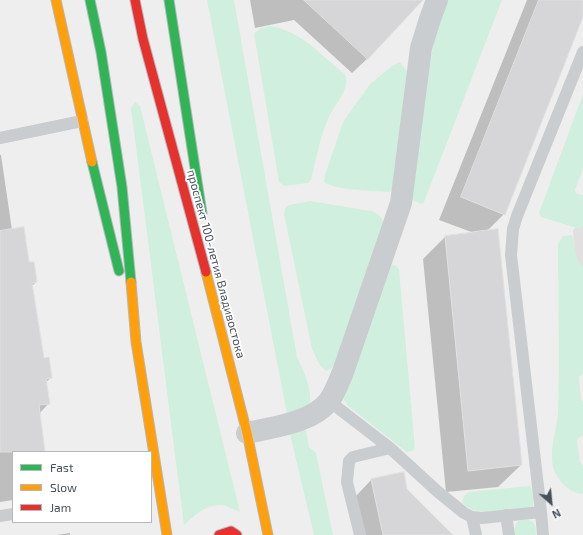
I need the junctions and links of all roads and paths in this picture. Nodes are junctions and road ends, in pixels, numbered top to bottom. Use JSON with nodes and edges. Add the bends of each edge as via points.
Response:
{"nodes":[{"id":1,"x":56,"y":0,"type":"edge"},
{"id":2,"x":90,"y":0,"type":"edge"},
{"id":3,"x":135,"y":0,"type":"edge"},
{"id":4,"x":169,"y":0,"type":"edge"},
{"id":5,"x":437,"y":0,"type":"edge"},
{"id":6,"x":583,"y":52,"type":"edge"},
{"id":7,"x":82,"y":121,"type":"junction"},
{"id":8,"x":0,"y":138,"type":"edge"},
{"id":9,"x":204,"y":224,"type":"dead end"},
{"id":10,"x":207,"y":239,"type":"dead end"},
{"id":11,"x":220,"y":324,"type":"junction"},
{"id":12,"x":136,"y":342,"type":"junction"},
{"id":13,"x":329,"y":401,"type":"junction"},
{"id":14,"x":247,"y":432,"type":"junction"},
{"id":15,"x":390,"y":448,"type":"junction"},
{"id":16,"x":150,"y":451,"type":"edge"},
{"id":17,"x":152,"y":466,"type":"edge"},
{"id":18,"x":155,"y":489,"type":"edge"},
{"id":19,"x":541,"y":512,"type":"junction"},
{"id":20,"x":12,"y":514,"type":"edge"},
{"id":21,"x":506,"y":515,"type":"junction"},
{"id":22,"x":0,"y":516,"type":"edge"},
{"id":23,"x":472,"y":517,"type":"junction"},
{"id":24,"x":167,"y":535,"type":"edge"},
{"id":25,"x":219,"y":535,"type":"edge"},
{"id":26,"x":237,"y":535,"type":"edge"},
{"id":27,"x":268,"y":535,"type":"edge"},
{"id":28,"x":360,"y":535,"type":"edge"},
{"id":29,"x":476,"y":535,"type":"edge"},
{"id":30,"x":509,"y":535,"type":"edge"},
{"id":31,"x":543,"y":535,"type":"edge"}],
"edges":[{"from":1,"to":7,"type":"highway"},
{"from":2,"to":12,"type":"highway","via":[[101,52],[122,187]]},
{"from":3,"to":11,"type":"highway","name":"проспект 100-летия Владивостока","via":[[143,39]]},
{"from":4,"to":9,"type":"highway"},
{"from":5,"to":13,"type":"street","via":[[421,48],[401,203],[343,372]]},
{"from":6,"to":19,"type":"lane","via":[[517,216],[511,255]]},
{"from":7,"to":8,"type":"lane"},
{"from":7,"to":12,"type":"highway"},
{"from":10,"to":11,"type":"highway"},
{"from":11,"to":14,"type":"highway","name":"проспект 100-летия Владивостока"},
{"from":12,"to":16,"type":"highway"},
{"from":13,"to":14,"type":"street","via":[[310,416],[283,425]]},
{"from":13,"to":15,"type":"lane"},
{"from":14,"to":27,"type":"highway","name":"проспект 100-летия Владивостока"},
{"from":15,"to":23,"type":"lane","via":[[454,506]]},
{"from":15,"to":28,"type":"lane","via":[[353,457],[349,461],[347,482]]},
{"from":17,"to":18,"type":"highway"},
{"from":18,"to":24,"type":"highway"},
{"from":19,"to":21,"type":"lane"},
{"from":19,"to":31,"type":"lane"},
{"from":20,"to":22,"type":"lane"},
{"from":21,"to":23,"type":"lane"},
{"from":21,"to":30,"type":"lane"},
{"from":23,"to":29,"type":"lane"},
{"from":25,"to":26,"type":"highway","via":[[231,531]]}]}
